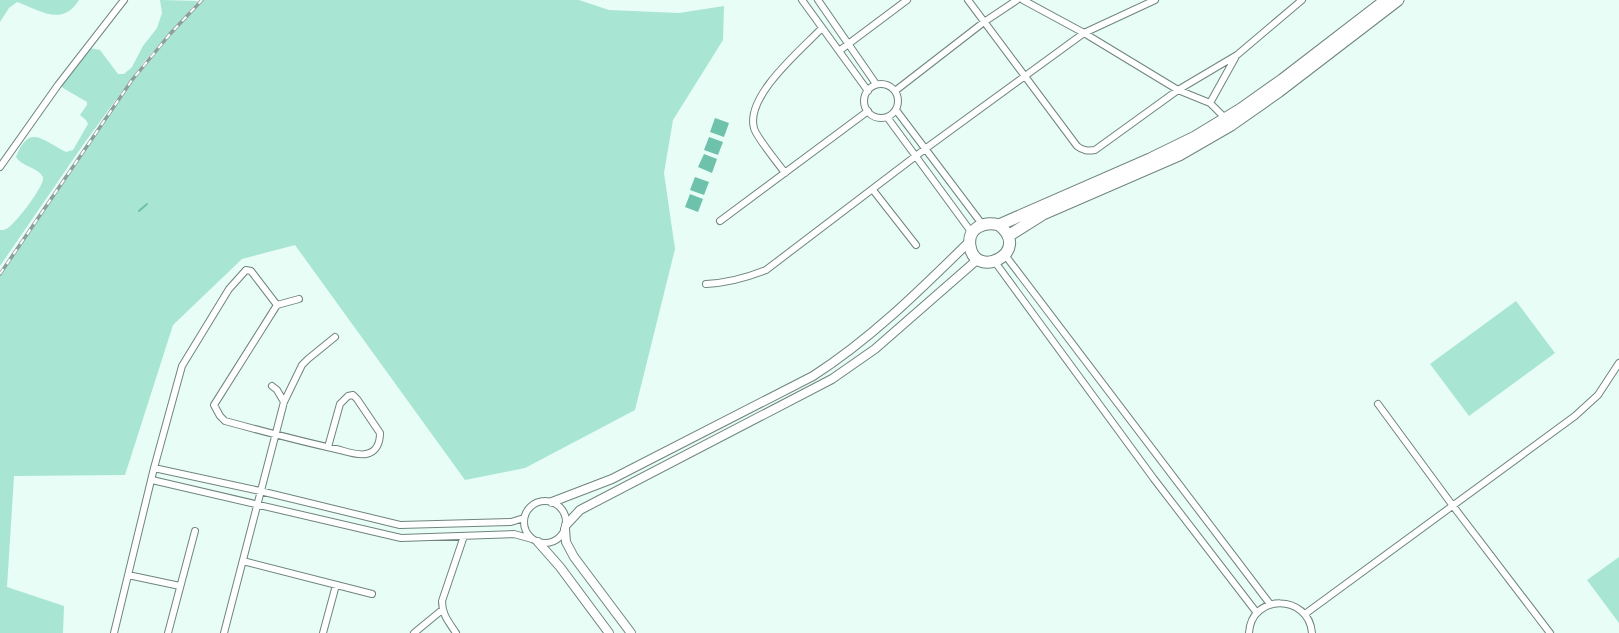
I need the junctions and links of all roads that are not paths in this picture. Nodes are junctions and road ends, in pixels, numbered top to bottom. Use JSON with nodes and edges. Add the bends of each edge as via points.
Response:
{"nodes":[{"id":1,"x":124,"y":0,"type":"edge"},
{"id":2,"x":802,"y":0,"type":"edge"},
{"id":3,"x":818,"y":0,"type":"edge"},
{"id":4,"x":907,"y":0,"type":"edge"},
{"id":5,"x":968,"y":0,"type":"edge"},
{"id":6,"x":1018,"y":0,"type":"edge"},
{"id":7,"x":1023,"y":0,"type":"edge"},
{"id":8,"x":1155,"y":0,"type":"edge"},
{"id":9,"x":1302,"y":0,"type":"edge"},
{"id":10,"x":1386,"y":0,"type":"edge"},
{"id":11,"x":1398,"y":0,"type":"edge"},
{"id":12,"x":984,"y":22,"type":"junction"},
{"id":13,"x":822,"y":28,"type":"junction"},
{"id":14,"x":1084,"y":33,"type":"junction"},
{"id":15,"x":847,"y":44,"type":"junction"},
{"id":16,"x":839,"y":51,"type":"junction"},
{"id":17,"x":1237,"y":55,"type":"junction"},
{"id":18,"x":1026,"y":77,"type":"junction"},
{"id":19,"x":876,"y":84,"type":"junction"},
{"id":20,"x":1178,"y":90,"type":"junction"},
{"id":21,"x":868,"y":91,"type":"junction"},
{"id":22,"x":895,"y":91,"type":"junction"},
{"id":23,"x":1210,"y":103,"type":"junction"},
{"id":24,"x":896,"y":110,"type":"junction"},
{"id":25,"x":868,"y":111,"type":"junction"},
{"id":26,"x":887,"y":117,"type":"junction"},
{"id":27,"x":1228,"y":122,"type":"junction"},
{"id":28,"x":926,"y":149,"type":"junction"},
{"id":29,"x":916,"y":157,"type":"junction"},
{"id":30,"x":0,"y":167,"type":"edge"},
{"id":31,"x":785,"y":172,"type":"junction"},
{"id":32,"x":873,"y":190,"type":"junction"},
{"id":33,"x":720,"y":221,"type":"dead end"},
{"id":34,"x":982,"y":224,"type":"junction"},
{"id":35,"x":999,"y":225,"type":"junction"},
{"id":36,"x":1008,"y":236,"type":"junction"},
{"id":37,"x":971,"y":237,"type":"junction"},
{"id":38,"x":916,"y":246,"type":"dead end"},
{"id":39,"x":1005,"y":255,"type":"junction"},
{"id":40,"x":978,"y":259,"type":"junction"},
{"id":41,"x":995,"y":262,"type":"junction"},
{"id":42,"x":706,"y":284,"type":"dead end"},
{"id":43,"x":299,"y":299,"type":"dead end"},
{"id":44,"x":277,"y":305,"type":"junction"},
{"id":45,"x":335,"y":337,"type":"dead end"},
{"id":46,"x":1619,"y":363,"type":"edge"},
{"id":47,"x":272,"y":386,"type":"dead end"},
{"id":48,"x":284,"y":402,"type":"junction"},
{"id":49,"x":1378,"y":404,"type":"dead end"},
{"id":50,"x":276,"y":435,"type":"junction"},
{"id":51,"x":328,"y":447,"type":"junction"},
{"id":52,"x":154,"y":468,"type":"junction"},
{"id":53,"x":152,"y":480,"type":"junction"},
{"id":54,"x":260,"y":491,"type":"junction"},
{"id":55,"x":552,"y":502,"type":"junction"},
{"id":56,"x":257,"y":504,"type":"junction"},
{"id":57,"x":1453,"y":506,"type":"junction"},
{"id":58,"x":524,"y":518,"type":"junction"},
{"id":59,"x":400,"y":525,"type":"junction"},
{"id":60,"x":565,"y":527,"type":"junction"},
{"id":61,"x":195,"y":531,"type":"dead end"},
{"id":62,"x":464,"y":536,"type":"junction"},
{"id":63,"x":400,"y":538,"type":"junction"},
{"id":64,"x":535,"y":540,"type":"junction"},
{"id":65,"x":243,"y":561,"type":"junction"},
{"id":66,"x":128,"y":574,"type":"junction"},
{"id":67,"x":336,"y":585,"type":"junction"},
{"id":68,"x":180,"y":586,"type":"junction"},
{"id":69,"x":372,"y":594,"type":"dead end"},
{"id":70,"x":1270,"y":604,"type":"junction"},
{"id":71,"x":442,"y":610,"type":"junction"},
{"id":72,"x":1257,"y":613,"type":"junction"},
{"id":73,"x":1305,"y":614,"type":"junction"},
{"id":74,"x":114,"y":633,"type":"edge"},
{"id":75,"x":168,"y":633,"type":"edge"},
{"id":76,"x":224,"y":633,"type":"edge"},
{"id":77,"x":323,"y":633,"type":"edge"},
{"id":78,"x":414,"y":633,"type":"edge"},
{"id":79,"x":456,"y":633,"type":"edge"},
{"id":80,"x":609,"y":633,"type":"edge"},
{"id":81,"x":631,"y":633,"type":"edge"},
{"id":82,"x":1249,"y":633,"type":"edge"},
{"id":83,"x":1312,"y":633,"type":"edge"},
{"id":84,"x":1550,"y":633,"type":"edge"}],
"edges":[{"from":1,"to":30,"type":"street","via":[[58,85]]},
{"from":2,"to":13,"type":"street"},
{"from":3,"to":15,"type":"street"},
{"from":4,"to":15,"type":"street"},
{"from":5,"to":12,"type":"street"},
{"from":6,"to":12,"type":"street"},
{"from":7,"to":14,"type":"street"},
{"from":8,"to":14,"type":"street"},
{"from":9,"to":17,"type":"street"},
{"from":10,"to":27,"type":"highway","via":[[1241,109]]},
{"from":11,"to":27,"type":"highway","via":[[1278,92]]},
{"from":12,"to":18,"type":"street"},
{"from":12,"to":22,"type":"street"},
{"from":13,"to":16,"type":"street"},
{"from":13,"to":31,"type":"street","via":[[771,80],[752,118],[754,129]]},
{"from":14,"to":18,"type":"street"},
{"from":14,"to":20,"type":"street"},
{"from":15,"to":16,"type":"street"},
{"from":15,"to":19,"type":"street"},
{"from":16,"to":21,"type":"street"},
{"from":17,"to":20,"type":"street"},
{"from":17,"to":23,"type":"street"},
{"from":18,"to":20,"type":"street","via":[[1077,146],[1088,151],[1095,150]]},
{"from":18,"to":28,"type":"street"},
{"from":19,"to":21,"type":"street"},
{"from":19,"to":22,"type":"street","via":[[886,84]]},
{"from":20,"to":23,"type":"street"},
{"from":21,"to":25,"type":"street","via":[[864,101]]},
{"from":22,"to":24,"type":"street","via":[[898,101]]},
{"from":23,"to":27,"type":"street"},
{"from":24,"to":26,"type":"street"},
{"from":24,"to":28,"type":"street"},
{"from":25,"to":26,"type":"street","via":[[876,117]]},
{"from":25,"to":31,"type":"street"},
{"from":26,"to":29,"type":"street"},
{"from":27,"to":35,"type":"highway"},
{"from":27,"to":36,"type":"highway","via":[[1179,155],[1043,214]]},
{"from":28,"to":29,"type":"street"},
{"from":28,"to":34,"type":"street"},
{"from":29,"to":32,"type":"street"},
{"from":29,"to":37,"type":"street"},
{"from":31,"to":33,"type":"street"},
{"from":32,"to":38,"type":"street"},
{"from":32,"to":42,"type":"street","via":[[766,270],[724,283]]},
{"from":34,"to":35,"type":"highway"},
{"from":34,"to":37,"type":"highway"},
{"from":35,"to":36,"type":"highway"},
{"from":36,"to":39,"type":"highway","via":[[1008,249]]},
{"from":37,"to":40,"type":"highway","via":[[973,254]]},
{"from":37,"to":55,"type":"street","via":[[872,334],[841,359],[813,376],[612,479]]},
{"from":39,"to":41,"type":"highway"},
{"from":39,"to":70,"type":"street"},
{"from":40,"to":41,"type":"highway"},
{"from":40,"to":60,"type":"street","via":[[875,348],[832,379],[580,510]]},
{"from":41,"to":72,"type":"street","via":[[1154,479]]},
{"from":43,"to":44,"type":"street"},
{"from":44,"to":50,"type":"street","via":[[214,405],[225,421]]},
{"from":44,"to":52,"type":"street","via":[[249,270],[244,271],[232,285],[182,366]]},
{"from":45,"to":48,"type":"street","via":[[302,365]]},
{"from":46,"to":57,"type":"street","via":[[1598,395],[1575,416]]},
{"from":47,"to":48,"type":"street"},
{"from":48,"to":50,"type":"street"},
{"from":49,"to":57,"type":"street"},
{"from":50,"to":51,"type":"street"},
{"from":50,"to":54,"type":"street"},
{"from":51,"to":51,"type":"street","via":[[358,454],[372,452],[377,447],[380,433],[353,395],[348,396],[340,404]]},
{"from":52,"to":53,"type":"street"},
{"from":52,"to":54,"type":"street"},
{"from":53,"to":56,"type":"street"},
{"from":53,"to":66,"type":"street"},
{"from":54,"to":56,"type":"street"},
{"from":54,"to":59,"type":"street"},
{"from":55,"to":58,"type":"street","via":[[534,504]]},
{"from":55,"to":60,"type":"street","via":[[563,511],[566,518]]},
{"from":56,"to":63,"type":"street"},
{"from":56,"to":65,"type":"street"},
{"from":57,"to":73,"type":"street"},
{"from":57,"to":84,"type":"street"},
{"from":58,"to":59,"type":"street","via":[[511,522]]},
{"from":58,"to":64,"type":"street","via":[[525,530]]},
{"from":59,"to":63,"type":"street"},
{"from":60,"to":64,"type":"street","via":[[556,540]]},
{"from":60,"to":81,"type":"street","via":[[566,542],[574,557]]},
{"from":61,"to":68,"type":"street"},
{"from":62,"to":63,"type":"street"},
{"from":62,"to":64,"type":"street","via":[[514,534]]},
{"from":62,"to":71,"type":"street","via":[[442,601]]},
{"from":64,"to":80,"type":"street","via":[[560,567]]},
{"from":65,"to":67,"type":"street"},
{"from":65,"to":76,"type":"street"},
{"from":66,"to":68,"type":"street"},
{"from":66,"to":74,"type":"street"},
{"from":67,"to":69,"type":"street"},
{"from":67,"to":77,"type":"street"},
{"from":68,"to":75,"type":"street"},
{"from":70,"to":72,"type":"street"},
{"from":70,"to":73,"type":"street","via":[[1289,604]]},
{"from":71,"to":78,"type":"street"},
{"from":71,"to":79,"type":"street"},
{"from":72,"to":82,"type":"street","via":[[1252,620]]},
{"from":73,"to":83,"type":"street"}]}
